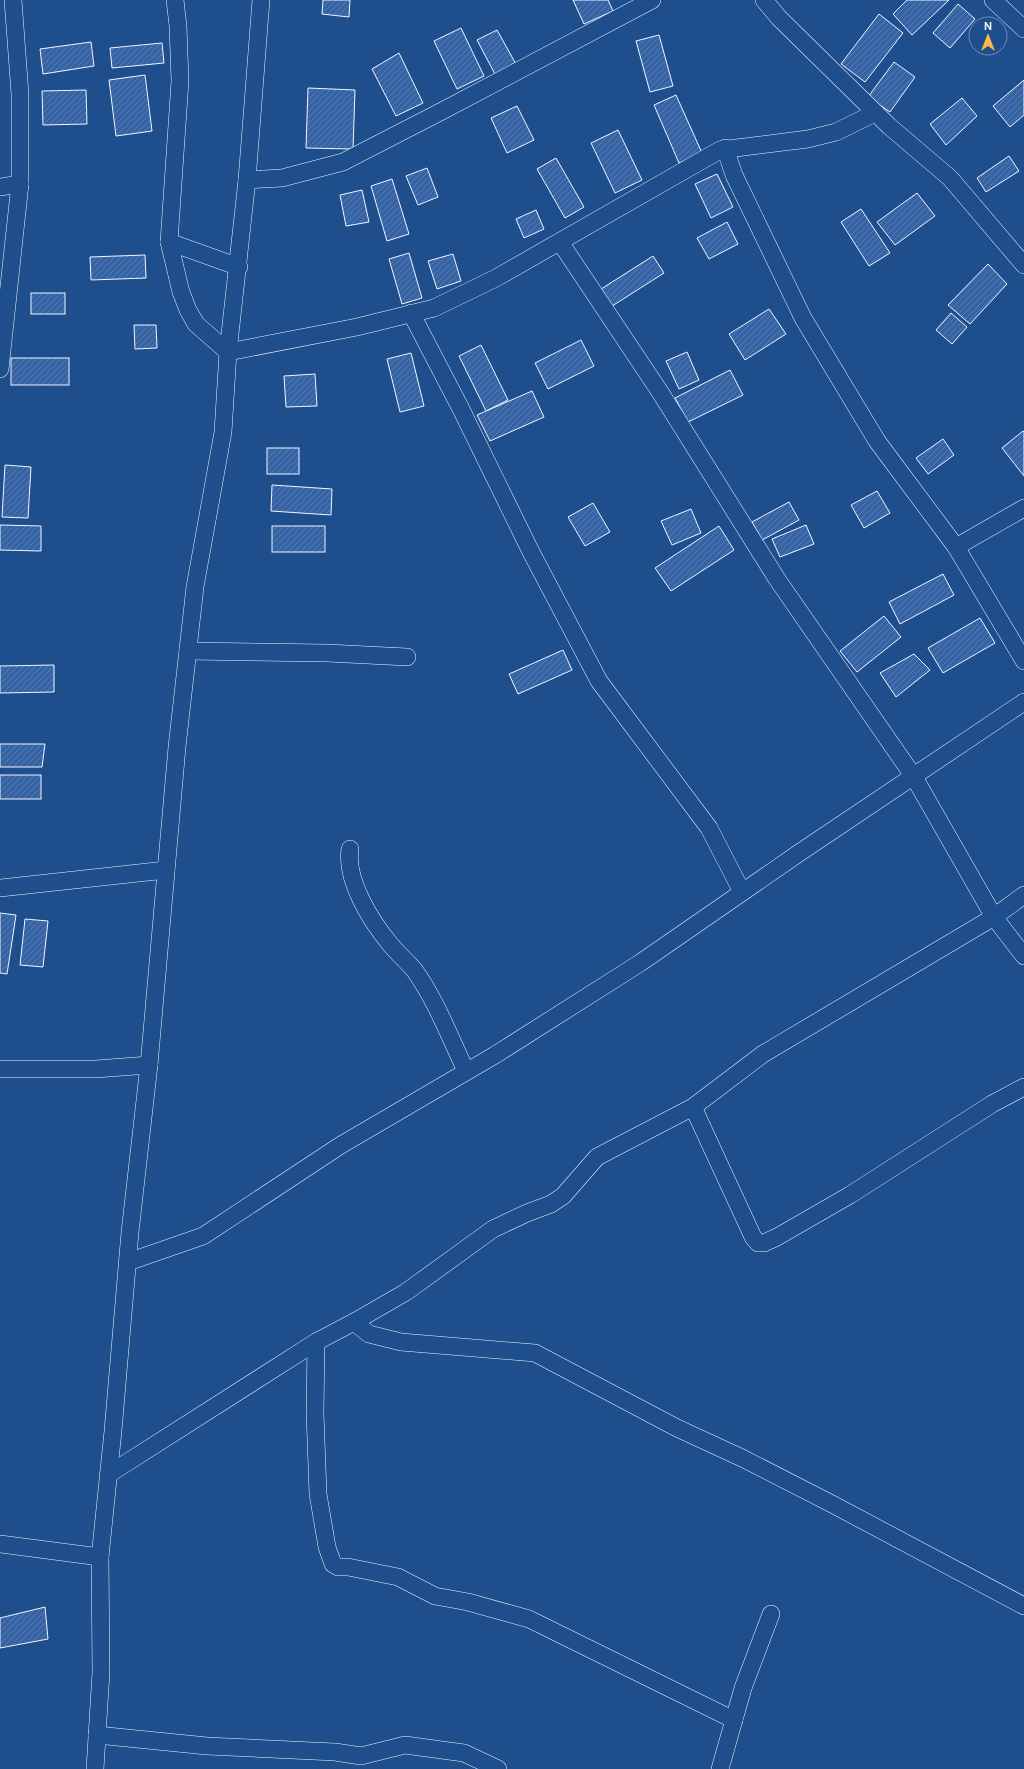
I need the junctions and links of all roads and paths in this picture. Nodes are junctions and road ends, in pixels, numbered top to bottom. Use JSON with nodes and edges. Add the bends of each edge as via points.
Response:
{"nodes":[{"id":1,"x":13,"y":0,"type":"edge"},
{"id":2,"x":175,"y":0,"type":"edge"},
{"id":3,"x":261,"y":0,"type":"edge"},
{"id":4,"x":652,"y":0,"type":"edge"},
{"id":5,"x":764,"y":0,"type":"edge"},
{"id":6,"x":993,"y":0,"type":"edge"},
{"id":7,"x":1024,"y":29,"type":"edge"},
{"id":8,"x":875,"y":113,"type":"junction"},
{"id":9,"x":725,"y":148,"type":"junction"},
{"id":10,"x":247,"y":180,"type":"junction"},
{"id":11,"x":20,"y":184,"type":"junction"},
{"id":12,"x":0,"y":186,"type":"edge"},
{"id":13,"x":169,"y":242,"type":"junction"},
{"id":14,"x":560,"y":242,"type":"junction"},
{"id":15,"x":1024,"y":265,"type":"edge"},
{"id":16,"x":239,"y":267,"type":"junction"},
{"id":17,"x":411,"y":313,"type":"junction"},
{"id":18,"x":228,"y":352,"type":"junction"},
{"id":19,"x":0,"y":369,"type":"edge"},
{"id":20,"x":1024,"y":508,"type":"edge"},
{"id":21,"x":956,"y":547,"type":"junction"},
{"id":22,"x":188,"y":651,"type":"junction"},
{"id":23,"x":406,"y":657,"type":"dead end"},
{"id":24,"x":1024,"y":662,"type":"edge"},
{"id":25,"x":1024,"y":702,"type":"edge"},
{"id":26,"x":914,"y":776,"type":"junction"},
{"id":27,"x":350,"y":849,"type":"dead end"},
{"id":28,"x":166,"y":870,"type":"junction"},
{"id":29,"x":1,"y":886,"type":"edge"},
{"id":30,"x":742,"y":892,"type":"junction"},
{"id":31,"x":1024,"y":895,"type":"edge"},
{"id":32,"x":994,"y":917,"type":"junction"},
{"id":33,"x":1024,"y":956,"type":"edge"},
{"id":34,"x":149,"y":1065,"type":"junction"},
{"id":35,"x":0,"y":1069,"type":"edge"},
{"id":36,"x":466,"y":1072,"type":"junction"},
{"id":37,"x":1024,"y":1087,"type":"edge"},
{"id":38,"x":693,"y":1107,"type":"junction"},
{"id":39,"x":128,"y":1262,"type":"junction"},
{"id":40,"x":354,"y":1322,"type":"junction"},
{"id":41,"x":316,"y":1342,"type":"junction"},
{"id":42,"x":108,"y":1474,"type":"junction"},
{"id":43,"x":0,"y":1544,"type":"edge"},
{"id":44,"x":100,"y":1557,"type":"junction"},
{"id":45,"x":1024,"y":1606,"type":"edge"},
{"id":46,"x":771,"y":1614,"type":"dead end"},
{"id":47,"x":734,"y":1720,"type":"junction"},
{"id":48,"x":97,"y":1735,"type":"junction"},
{"id":49,"x":366,"y":1761,"type":"edge"},
{"id":50,"x":95,"y":1769,"type":"edge"},
{"id":51,"x":498,"y":1769,"type":"edge"},
{"id":52,"x":720,"y":1769,"type":"edge"}],
"edges":[{"from":1,"to":11,"type":"street","via":[[20,94]]},
{"from":2,"to":13,"type":"street","via":[[180,81]]},
{"from":3,"to":10,"type":"street"},
{"from":4,"to":10,"type":"street","via":[[343,162],[282,178]]},
{"from":5,"to":8,"type":"street"},
{"from":6,"to":7,"type":"street"},
{"from":8,"to":9,"type":"street","via":[[822,136]]},
{"from":8,"to":15,"type":"street","via":[[950,178]]},
{"from":9,"to":14,"type":"street"},
{"from":9,"to":21,"type":"street","via":[[734,175],[803,318],[877,441]]},
{"from":10,"to":16,"type":"street"},
{"from":11,"to":12,"type":"street"},
{"from":11,"to":19,"type":"street"},
{"from":13,"to":16,"type":"street"},
{"from":13,"to":18,"type":"street","via":[[188,310],[196,324]]},
{"from":14,"to":17,"type":"street","via":[[489,282],[434,308]]},
{"from":14,"to":26,"type":"street","via":[[660,392],[777,579]]},
{"from":16,"to":18,"type":"street"},
{"from":17,"to":18,"type":"street","via":[[357,327]]},
{"from":17,"to":30,"type":"street","via":[[599,681],[708,828]]},
{"from":18,"to":22,"type":"street","via":[[222,432],[195,587]]},
{"from":20,"to":21,"type":"street"},
{"from":21,"to":24,"type":"street"},
{"from":22,"to":23,"type":"street"},
{"from":22,"to":28,"type":"street"},
{"from":25,"to":26,"type":"street"},
{"from":26,"to":30,"type":"street"},
{"from":26,"to":32,"type":"street"},
{"from":27,"to":36,"type":"street","via":[[349,869],[365,908],[390,944],[415,971],[439,1013]]},
{"from":28,"to":29,"type":"street"},
{"from":28,"to":34,"type":"street"},
{"from":30,"to":36,"type":"street","via":[[640,963]]},
{"from":31,"to":32,"type":"street"},
{"from":32,"to":33,"type":"street"},
{"from":32,"to":38,"type":"street","via":[[763,1054]]},
{"from":34,"to":35,"type":"street","via":[[96,1069]]},
{"from":34,"to":39,"type":"street"},
{"from":36,"to":39,"type":"street","via":[[341,1145],[203,1236]]},
{"from":37,"to":38,"type":"street","via":[[992,1104],[850,1195],[764,1243],[758,1243],[753,1237]]},
{"from":38,"to":40,"type":"street","via":[[597,1157],[563,1196],[551,1204],[492,1229],[406,1292]]},
{"from":39,"to":42,"type":"street"},
{"from":40,"to":41,"type":"street"},
{"from":40,"to":45,"type":"street","via":[[369,1334],[401,1342],[535,1353],[677,1428],[832,1504]]},
{"from":41,"to":42,"type":"street"},
{"from":41,"to":47,"type":"street","via":[[318,1494],[327,1547],[333,1564],[398,1578],[435,1596],[468,1602],[529,1619]]},
{"from":42,"to":44,"type":"street"},
{"from":43,"to":44,"type":"street"},
{"from":44,"to":48,"type":"street","via":[[101,1672]]},
{"from":46,"to":47,"type":"street"},
{"from":47,"to":52,"type":"street"},
{"from":48,"to":49,"type":"street","via":[[207,1746],[335,1752],[362,1756]]},
{"from":48,"to":50,"type":"street"},
{"from":49,"to":51,"type":"street","via":[[405,1745],[464,1753]]}]}
